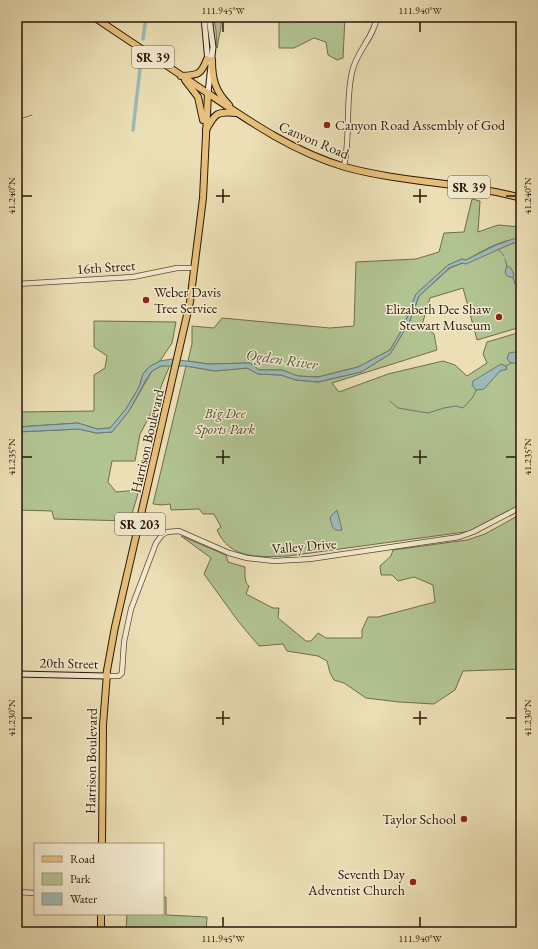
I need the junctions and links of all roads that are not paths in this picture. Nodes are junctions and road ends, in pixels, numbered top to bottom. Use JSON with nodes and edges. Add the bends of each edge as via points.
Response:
{"nodes":[{"id":1,"x":94,"y":17,"type":"edge"},
{"id":2,"x":204,"y":17,"type":"edge"},
{"id":3,"x":209,"y":17,"type":"edge"},
{"id":4,"x":377,"y":17,"type":"edge"},
{"id":5,"x":210,"y":62,"type":"junction"},
{"id":6,"x":181,"y":76,"type":"junction"},
{"id":7,"x":208,"y":94,"type":"junction"},
{"id":8,"x":237,"y":113,"type":"junction"},
{"id":9,"x":205,"y":130,"type":"junction"},
{"id":10,"x":344,"y":166,"type":"junction"},
{"id":11,"x":521,"y":198,"type":"edge"},
{"id":12,"x":195,"y":268,"type":"junction"},
{"id":13,"x":17,"y":284,"type":"edge"},
{"id":14,"x":521,"y":507,"type":"edge"},
{"id":15,"x":17,"y":674,"type":"edge"},
{"id":16,"x":121,"y":675,"type":"joint"},
{"id":17,"x":106,"y":676,"type":"junction"},
{"id":18,"x":102,"y":843,"type":"edge"},
{"id":19,"x":17,"y":892,"type":"edge"},
{"id":20,"x":34,"y":893,"type":"edge"},
{"id":21,"x":101,"y":915,"type":"edge"},
{"id":22,"x":101,"y":932,"type":"edge"}],
"edges":[{"from":1,"to":6,"type":"main road","name":"Canyon Road","number":"SR 39"},
{"from":2,"to":5,"type":"main road","name":"Harrison Boulevard"},
{"from":3,"to":5,"type":"main road","name":"Harrison Boulevard","via":[[213,43]]},
{"from":4,"to":10,"type":"street","via":[[375,27],[352,70],[348,89],[347,154]]},
{"from":5,"to":6,"type":"main road","via":[[199,73]]},
{"from":5,"to":7,"type":"main road","name":"Harrison Boulevard"},
{"from":5,"to":8,"type":"main road","via":[[215,86]]},
{"from":6,"to":7,"type":"main road","name":"Canyon Road","number":"SR 39"},
{"from":6,"to":9,"type":"main road","via":[[199,99]]},
{"from":7,"to":8,"type":"main road","name":"Canyon Road","number":"SR 39"},
{"from":7,"to":9,"type":"main road","name":"Harrison Boulevard","number":"SR 203"},
{"from":8,"to":9,"type":"main road","via":[[216,114]]},
{"from":8,"to":10,"type":"main road","name":"Canyon Road","number":"SR 39","via":[[282,140]]},
{"from":9,"to":12,"type":"main road","name":"Harrison Boulevard","number":"SR 203","via":[[203,198]]},
{"from":10,"to":11,"type":"main road","name":"Canyon Road","number":"SR 39","via":[[395,178],[462,186]]},
{"from":12,"to":13,"type":"street","name":"16th Street","via":[[176,268],[133,277]]},
{"from":12,"to":17,"type":"main road","name":"Harrison Boulevard","number":"SR 203","via":[[175,372],[115,627]]},
{"from":14,"to":16,"type":"street","name":"Valley Drive","via":[[474,532],[459,537],[274,562],[229,554],[181,531],[162,534],[156,543],[131,610],[124,642]]},
{"from":15,"to":17,"type":"main road","name":"20th Street"},
{"from":16,"to":17,"type":"street","name":"20th Street"},
{"from":17,"to":18,"type":"main road","name":"Harrison Boulevard","number":"SR 203"},
{"from":19,"to":20,"type":"street"},
{"from":21,"to":22,"type":"main road"}]}
